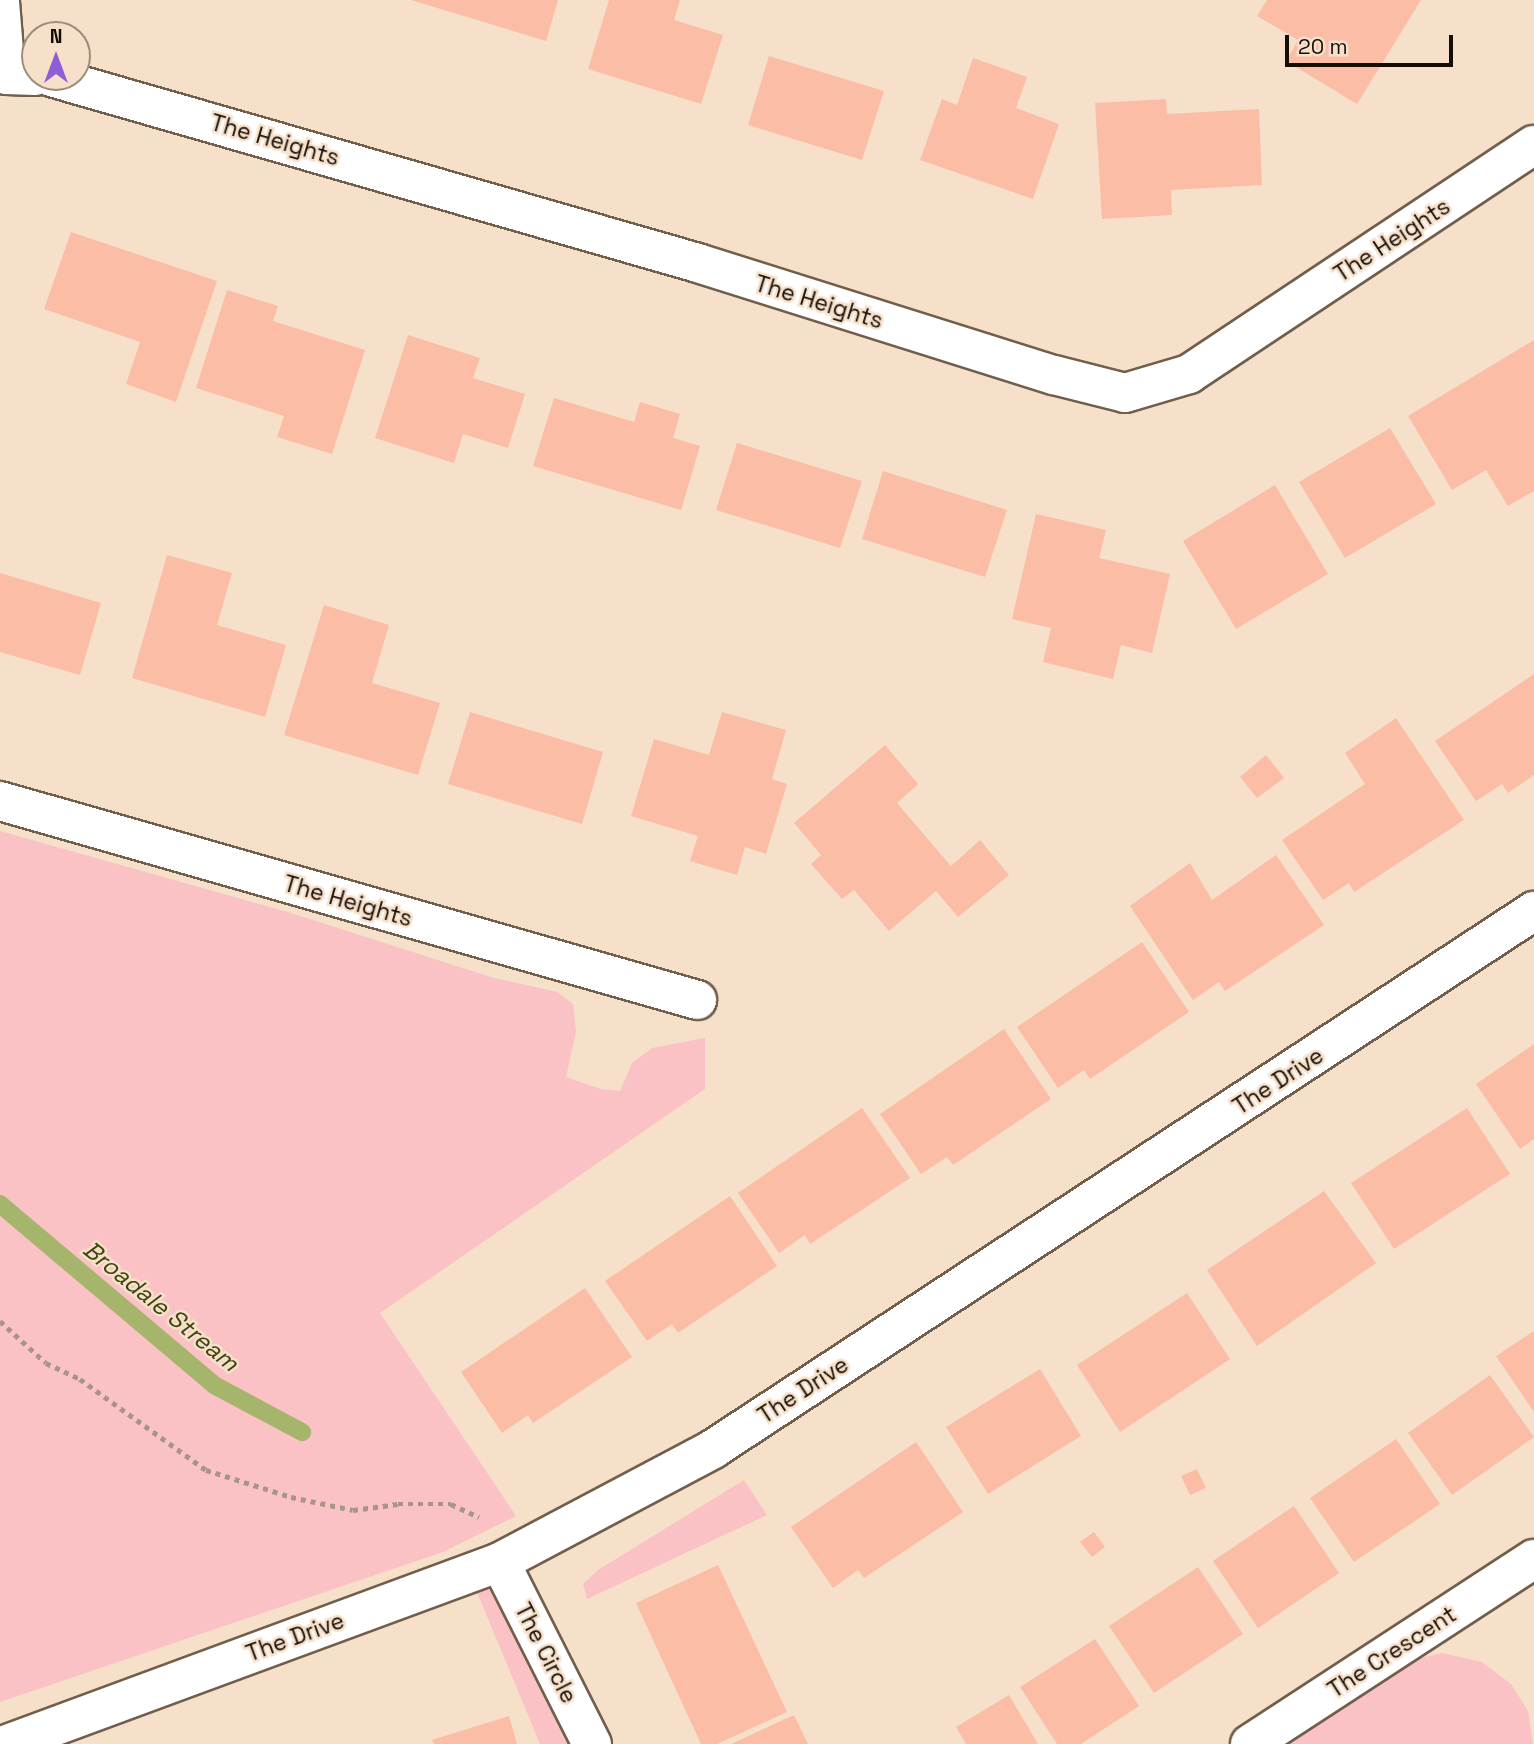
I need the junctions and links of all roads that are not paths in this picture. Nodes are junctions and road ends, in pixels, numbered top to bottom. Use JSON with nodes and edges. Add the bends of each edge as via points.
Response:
{"nodes":[{"id":1,"x":0,"y":2,"type":"edge"},
{"id":2,"x":14,"y":83,"type":"edge"},
{"id":3,"x":91,"y":88,"type":"edge"},
{"id":4,"x":1534,"y":145,"type":"edge"},
{"id":5,"x":0,"y":801,"type":"edge"},
{"id":6,"x":1534,"y":911,"type":"edge"},
{"id":7,"x":697,"y":1000,"type":"dead end"},
{"id":8,"x":1534,"y":1559,"type":"edge"},
{"id":9,"x":500,"y":1562,"type":"junction"},
{"id":10,"x":7,"y":1744,"type":"edge"},
{"id":11,"x":592,"y":1744,"type":"edge"},
{"id":12,"x":1250,"y":1744,"type":"edge"}],
"edges":[{"from":1,"to":2,"type":"street"},
{"from":3,"to":4,"type":"street","name":"The Heights","via":[[698,263],[1125,393],[1189,374]]},
{"from":5,"to":7,"type":"street","name":"The Heights"},
{"from":6,"to":9,"type":"street","name":"The Drive","via":[[713,1449]]},
{"from":8,"to":12,"type":"street","name":"The Crescent"},
{"from":9,"to":10,"type":"street","name":"The Drive"},
{"from":9,"to":11,"type":"street","name":"The Circle"}]}
